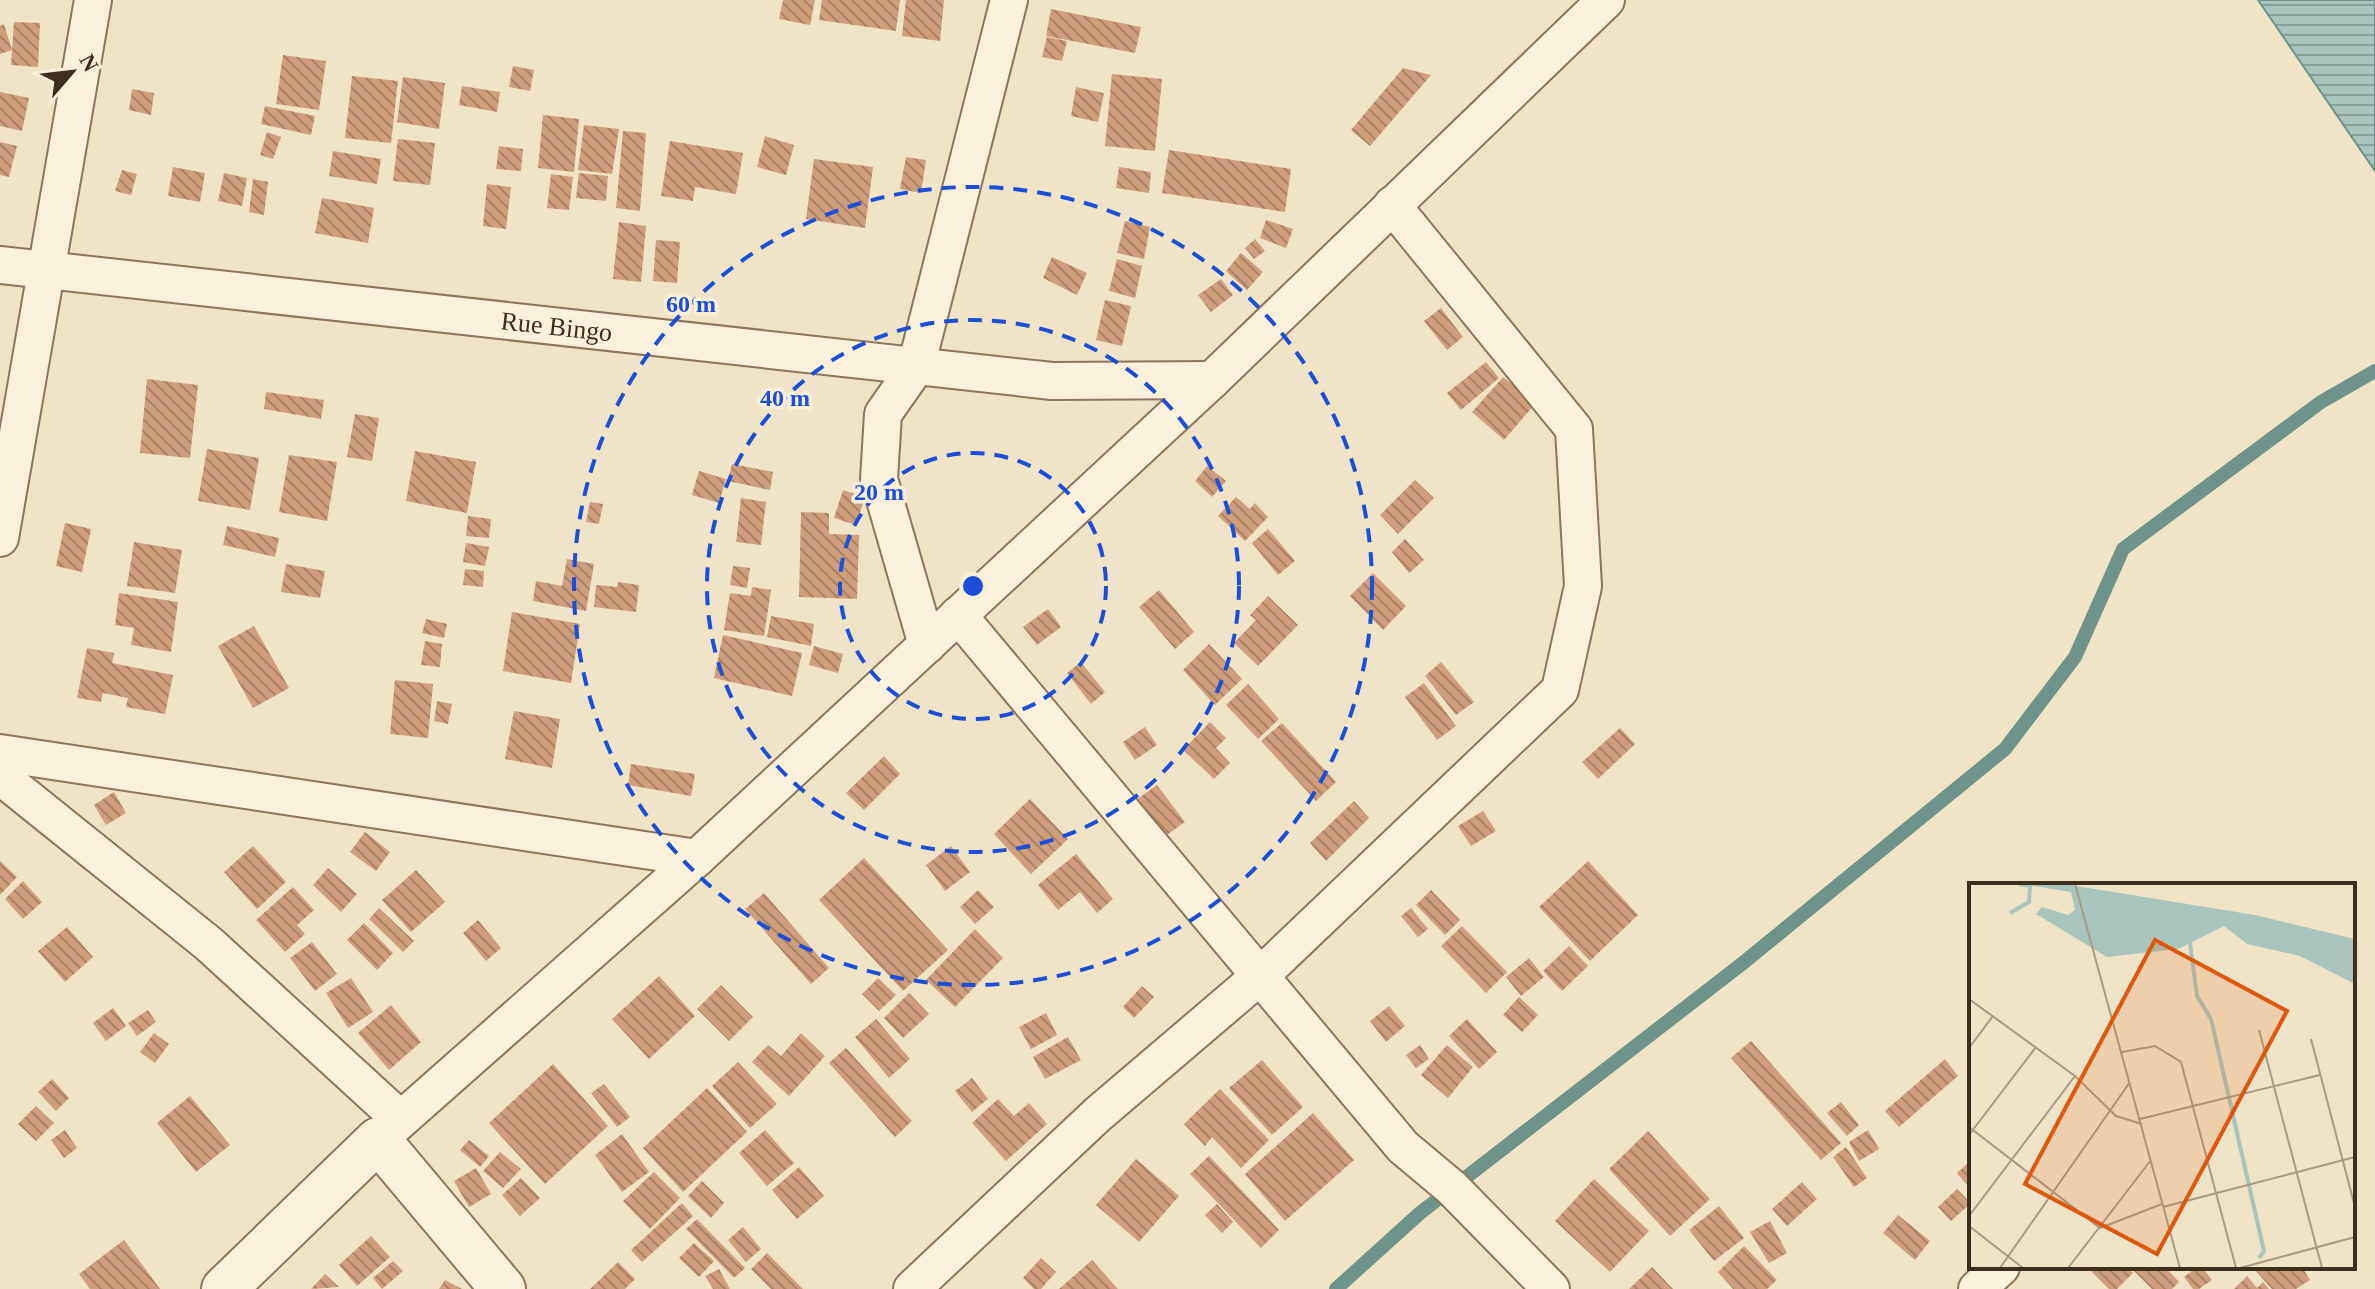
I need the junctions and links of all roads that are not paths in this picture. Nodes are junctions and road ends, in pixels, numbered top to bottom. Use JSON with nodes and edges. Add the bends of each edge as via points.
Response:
{"nodes":[{"id":1,"x":93,"y":0,"type":"edge"},
{"id":2,"x":1009,"y":0,"type":"edge"},
{"id":3,"x":1606,"y":0,"type":"edge"},
{"id":4,"x":1392,"y":205,"type":"junction"},
{"id":5,"x":0,"y":265,"type":"edge"},
{"id":6,"x":46,"y":272,"type":"junction"},
{"id":7,"x":916,"y":367,"type":"junction"},
{"id":8,"x":1212,"y":380,"type":"junction"},
{"id":9,"x":0,"y":538,"type":"edge"},
{"id":10,"x":958,"y":615,"type":"junction"},
{"id":11,"x":927,"y":645,"type":"junction"},
{"id":12,"x":0,"y":753,"type":"edge"},
{"id":13,"x":0,"y":776,"type":"edge"},
{"id":14,"x":697,"y":858,"type":"junction"},
{"id":15,"x":1260,"y":976,"type":"junction"},
{"id":16,"x":388,"y":1129,"type":"junction"},
{"id":17,"x":1999,"y":1269,"type":"edge"},
{"id":18,"x":224,"y":1289,"type":"edge"},
{"id":19,"x":503,"y":1289,"type":"edge"},
{"id":20,"x":912,"y":1289,"type":"edge"},
{"id":21,"x":1551,"y":1289,"type":"edge"},
{"id":22,"x":1977,"y":1289,"type":"edge"}],
"edges":[{"from":1,"to":6,"type":"street"},
{"from":2,"to":7,"type":"street"},
{"from":3,"to":4,"type":"street"},
{"from":4,"to":8,"type":"street"},
{"from":4,"to":15,"type":"street","via":[[1574,429],[1583,586],[1560,690]]},
{"from":5,"to":6,"type":"street","name":"Rue Bingo"},
{"from":6,"to":7,"type":"street","name":"Rue Bingo"},
{"from":6,"to":9,"type":"street"},
{"from":7,"to":8,"type":"street","name":"Rue Bingo","via":[[1052,381]]},
{"from":7,"to":11,"type":"street","via":[[883,414],[879,479]]},
{"from":8,"to":10,"type":"street"},
{"from":10,"to":11,"type":"street"},
{"from":10,"to":15,"type":"street"},
{"from":11,"to":14,"type":"street"},
{"from":12,"to":14,"type":"street"},
{"from":13,"to":16,"type":"street","via":[[209,944]]},
{"from":14,"to":16,"type":"street"},
{"from":15,"to":20,"type":"street","via":[[1097,1115]]},
{"from":15,"to":21,"type":"street","via":[[1403,1147],[1452,1188]]},
{"from":16,"to":18,"type":"street"},
{"from":16,"to":19,"type":"street"},
{"from":17,"to":22,"type":"street"}]}
